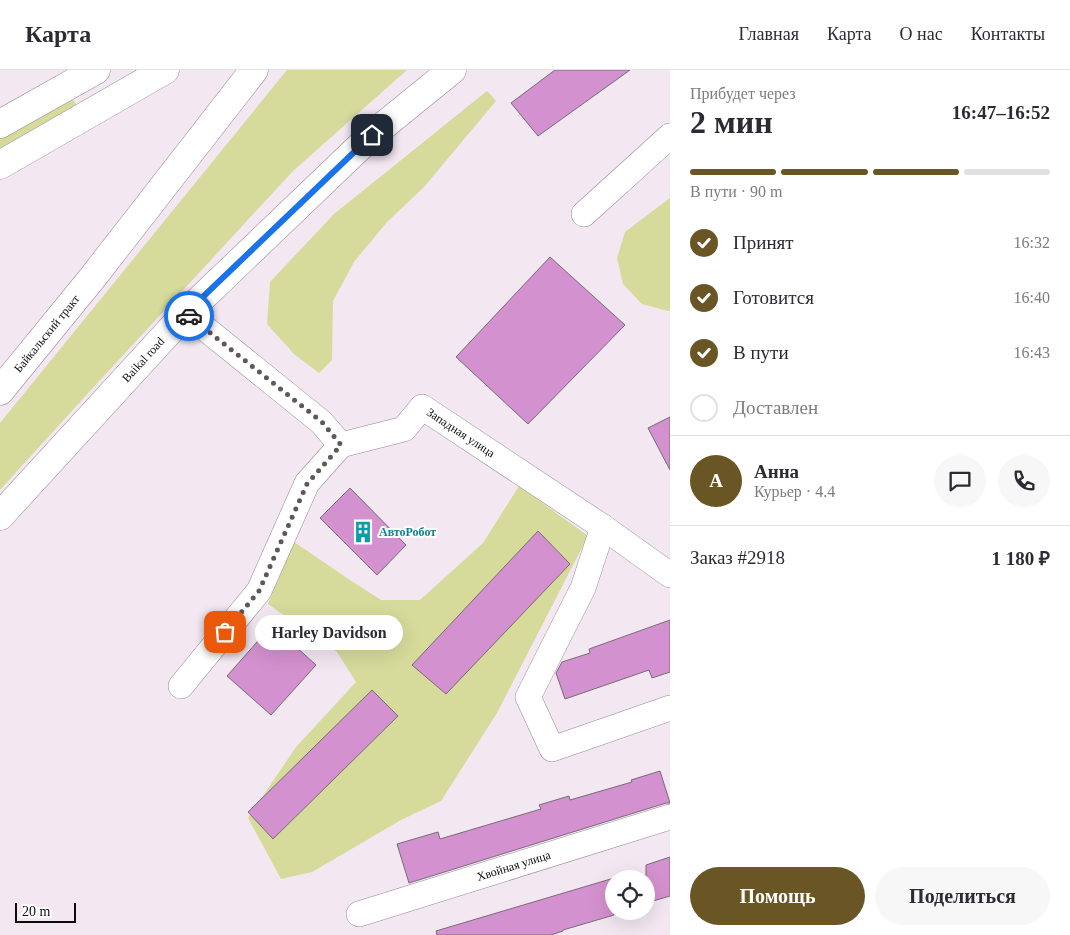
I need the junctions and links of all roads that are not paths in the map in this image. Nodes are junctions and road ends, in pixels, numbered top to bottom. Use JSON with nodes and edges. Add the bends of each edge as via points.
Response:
{"nodes":[{"id":1,"x":96,"y":70,"type":"edge"},
{"id":2,"x":166,"y":70,"type":"edge"},
{"id":3,"x":254,"y":70,"type":"edge"},
{"id":4,"x":452,"y":70,"type":"edge"},
{"id":5,"x":0,"y":124,"type":"edge"},
{"id":6,"x":670,"y":136,"type":"edge"},
{"id":7,"x":0,"y":165,"type":"edge"},
{"id":8,"x":584,"y":214,"type":"dead end"},
{"id":9,"x":186,"y":313,"type":"junction"},
{"id":10,"x":0,"y":391,"type":"edge"},
{"id":11,"x":341,"y":445,"type":"junction"},
{"id":12,"x":0,"y":516,"type":"edge"},
{"id":13,"x":603,"y":527,"type":"junction"},
{"id":14,"x":670,"y":575,"type":"edge"},
{"id":15,"x":181,"y":686,"type":"dead end"},
{"id":16,"x":670,"y":708,"type":"edge"},
{"id":17,"x":670,"y":818,"type":"edge"},
{"id":18,"x":359,"y":914,"type":"dead end"}],
"edges":[{"from":1,"to":5,"type":"main road"},
{"from":2,"to":7,"type":"main road"},
{"from":3,"to":10,"type":"main road","name":"Байкальский тракт"},
{"from":4,"to":9,"type":"main road","name":"Baikal road","via":[[372,135]]},
{"from":6,"to":8,"type":"street"},
{"from":9,"to":11,"type":"street","via":[[322,422]]},
{"from":9,"to":12,"type":"main road","name":"Baikal road"},
{"from":11,"to":13,"type":"street","name":"Западная улица","via":[[404,429],[422,406]]},
{"from":11,"to":15,"type":"street","via":[[307,484],[259,591]]},
{"from":13,"to":14,"type":"street","name":"Западная улица"},
{"from":13,"to":16,"type":"street","via":[[583,588],[528,697],[552,749]]},
{"from":17,"to":18,"type":"street","name":"Хвойная улица"}]}
